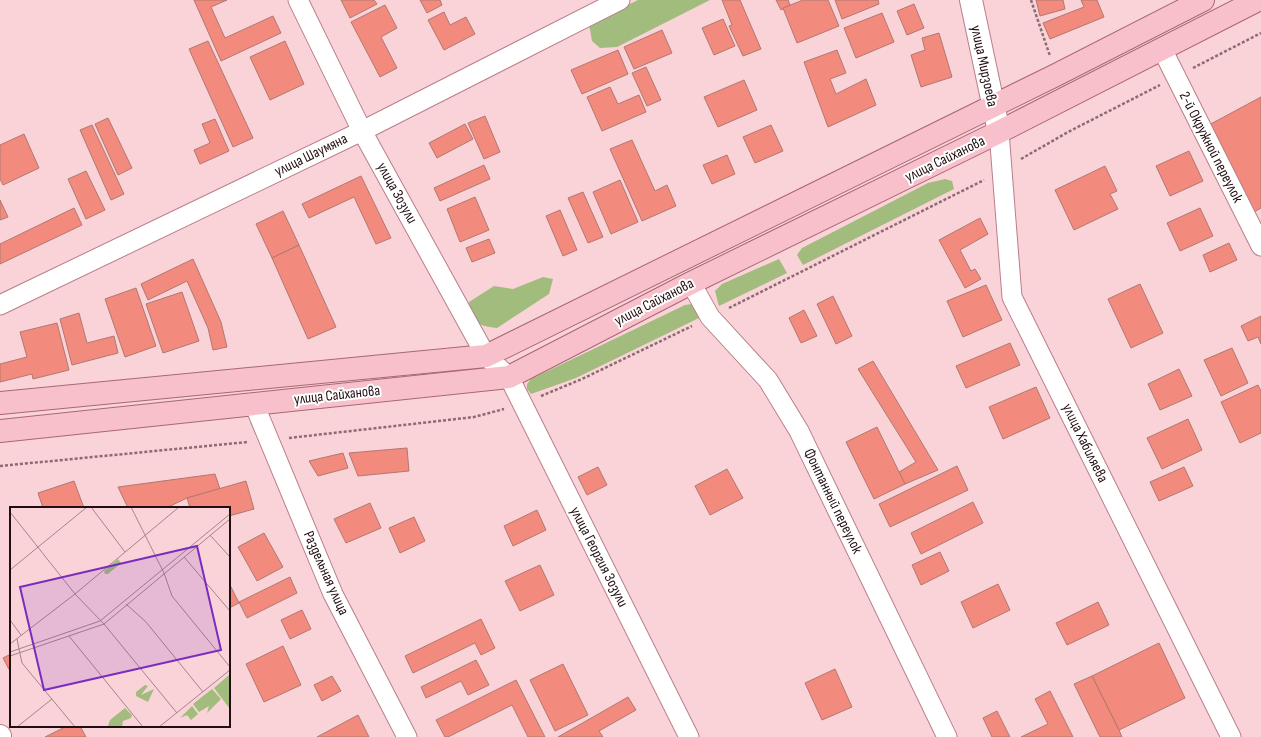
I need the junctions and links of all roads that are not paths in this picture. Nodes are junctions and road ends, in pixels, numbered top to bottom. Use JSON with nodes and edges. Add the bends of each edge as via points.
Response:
{"nodes":[{"id":1,"x":298,"y":0,"type":"edge"},
{"id":2,"x":620,"y":0,"type":"edge"},
{"id":3,"x":971,"y":0,"type":"edge"},
{"id":4,"x":1203,"y":0,"type":"edge"},
{"id":5,"x":1258,"y":0,"type":"edge"},
{"id":6,"x":1162,"y":49,"type":"junction"},
{"id":7,"x":992,"y":106,"type":"junction"},
{"id":8,"x":362,"y":131,"type":"junction"},
{"id":9,"x":999,"y":132,"type":"junction"},
{"id":10,"x":1261,"y":246,"type":"edge"},
{"id":11,"x":691,"y":283,"type":"junction"},
{"id":12,"x":0,"y":305,"type":"edge"},
{"id":13,"x":486,"y":356,"type":"junction"},
{"id":14,"x":509,"y":377,"type":"junction"},
{"id":15,"x":0,"y":404,"type":"edge"},
{"id":16,"x":254,"y":404,"type":"junction"},
{"id":17,"x":0,"y":431,"type":"edge"},
{"id":18,"x":407,"y":737,"type":"edge"},
{"id":19,"x":689,"y":737,"type":"edge"},
{"id":20,"x":947,"y":737,"type":"edge"},
{"id":21,"x":1231,"y":737,"type":"edge"}],
"edges":[{"from":1,"to":8,"type":"street","name":"улица Зозули"},
{"from":2,"to":8,"type":"street","name":"улица Шаумяна"},
{"from":3,"to":7,"type":"street","name":"улица Мирзоева"},
{"from":4,"to":7,"type":"main road","name":"улица Сайханова"},
{"from":5,"to":6,"type":"main road","name":"улица Сайханова"},
{"from":6,"to":9,"type":"main road","name":"улица Сайханова"},
{"from":6,"to":10,"type":"street","name":"2-й Окружной переулок"},
{"from":7,"to":9,"type":"street","name":"улица Мирзоева"},
{"from":7,"to":13,"type":"main road","name":"улица Сайханова"},
{"from":8,"to":12,"type":"street","name":"улица Шаумяна"},
{"from":8,"to":13,"type":"street","name":"улица Зозули"},
{"from":9,"to":11,"type":"main road","name":"улица Сайханова"},
{"from":9,"to":21,"type":"street","name":"улица Хабиляева","via":[[1012,297]]},
{"from":11,"to":14,"type":"main road","name":"улица Сайханова"},
{"from":11,"to":20,"type":"street","name":"Фонтанный переулок","via":[[710,317],[768,380],[799,431]]},
{"from":13,"to":14,"type":"street","name":"улица Зозули"},
{"from":13,"to":15,"type":"main road","name":"улица Сайханова"},
{"from":14,"to":16,"type":"main road","name":"улица Сайханова"},
{"from":14,"to":19,"type":"street","name":"улица Георгия Зозули"},
{"from":16,"to":17,"type":"main road","name":"улица Сайханова"},
{"from":16,"to":18,"type":"street","name":"Раздельная улица","via":[[333,594]]}]}
